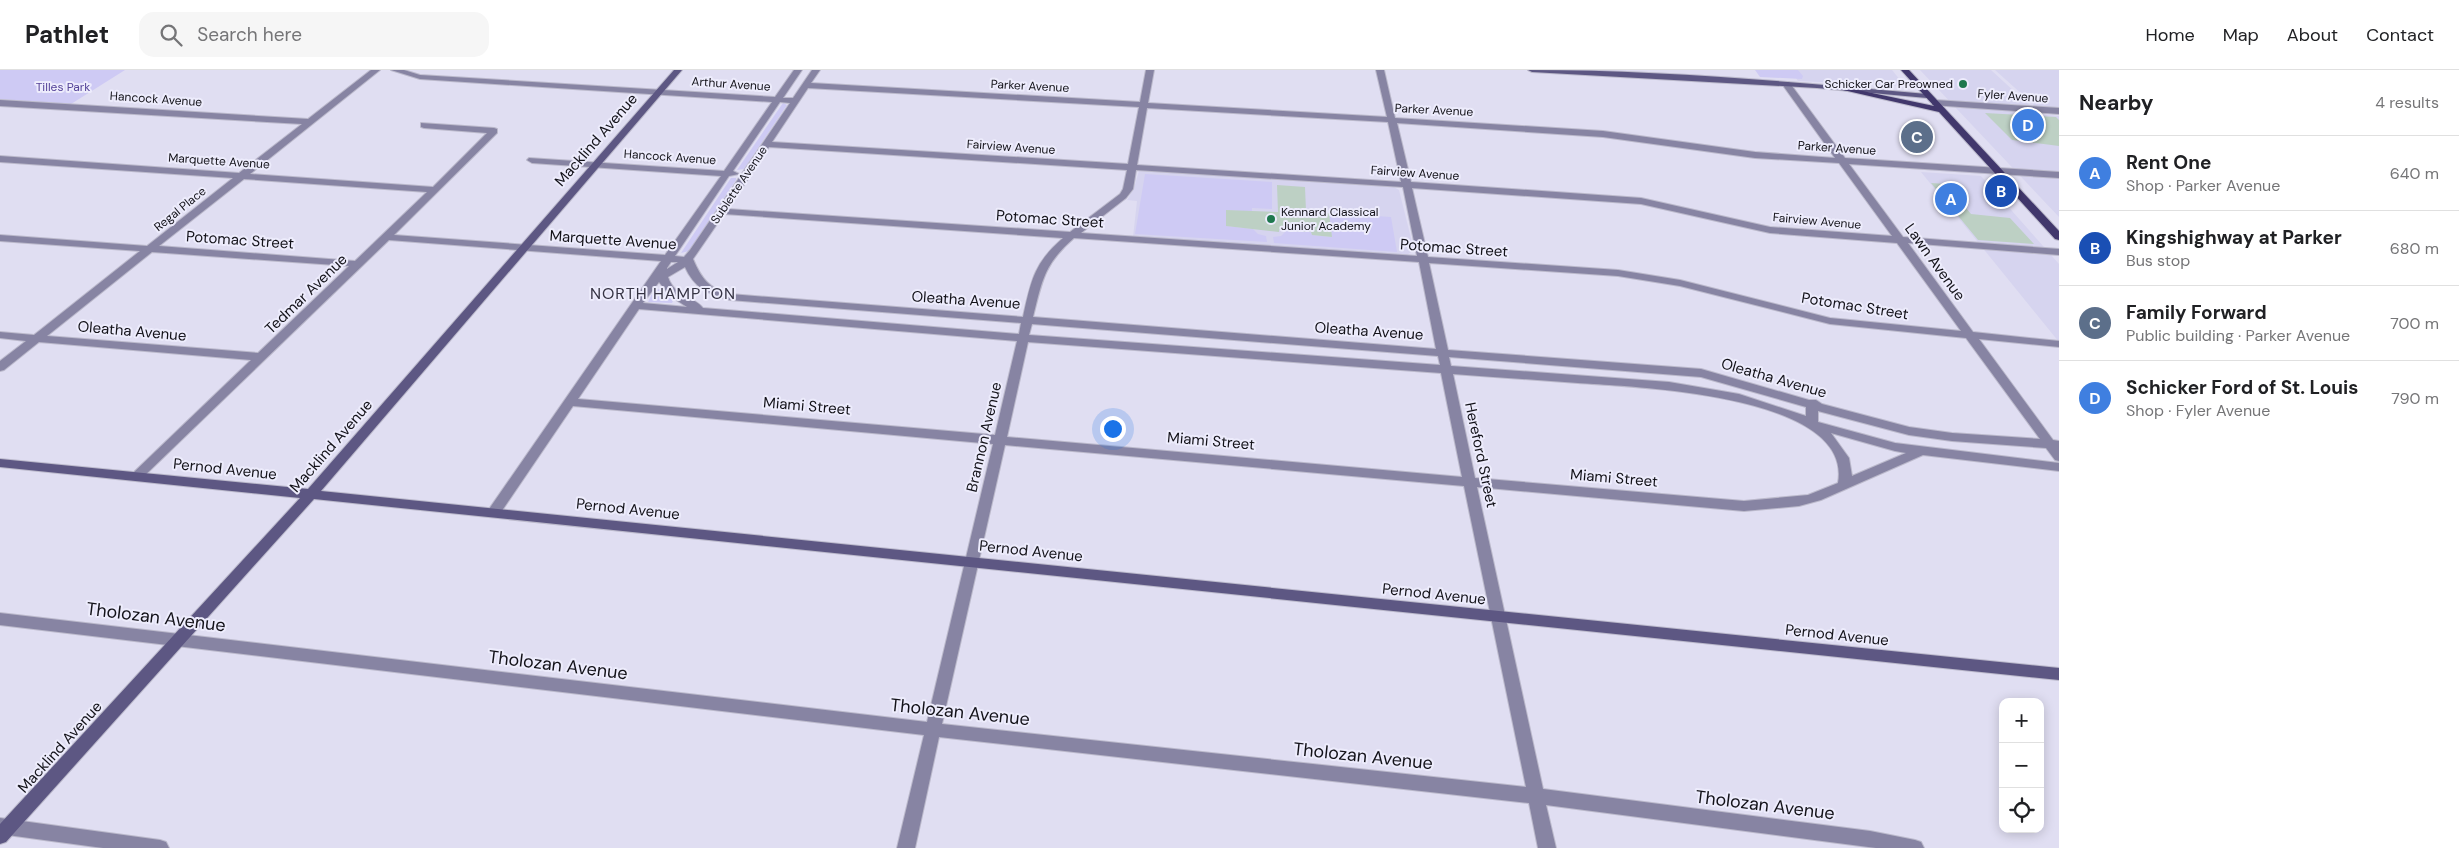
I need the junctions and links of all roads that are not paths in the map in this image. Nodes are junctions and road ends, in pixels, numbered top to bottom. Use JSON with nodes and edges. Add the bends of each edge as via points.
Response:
{"nodes":[{"id":1,"x":376,"y":70,"type":"edge"},
{"id":2,"x":395,"y":70,"type":"edge"},
{"id":3,"x":678,"y":70,"type":"edge"},
{"id":4,"x":798,"y":70,"type":"edge"},
{"id":5,"x":816,"y":70,"type":"edge"},
{"id":6,"x":1150,"y":70,"type":"edge"},
{"id":7,"x":1380,"y":70,"type":"edge"},
{"id":8,"x":1532,"y":70,"type":"edge"},
{"id":9,"x":1905,"y":70,"type":"edge"},
{"id":10,"x":1786,"y":84,"type":"junction"},
{"id":11,"x":806,"y":85,"type":"junction"},
{"id":12,"x":1834,"y":87,"type":"junction"},
{"id":13,"x":659,"y":92,"type":"junction"},
{"id":14,"x":1927,"y":96,"type":"junction"},
{"id":15,"x":778,"y":100,"type":"junction"},
{"id":16,"x":796,"y":101,"type":"junction"},
{"id":17,"x":0,"y":103,"type":"edge"},
{"id":18,"x":1145,"y":105,"type":"junction"},
{"id":19,"x":1938,"y":107,"type":"junction"},
{"id":20,"x":2059,"y":112,"type":"edge"},
{"id":21,"x":1390,"y":120,"type":"junction"},
{"id":22,"x":310,"y":122,"type":"junction"},
{"id":23,"x":424,"y":125,"type":"dead end"},
{"id":24,"x":767,"y":144,"type":"junction"},
{"id":25,"x":0,"y":159,"type":"edge"},
{"id":26,"x":532,"y":160,"type":"dead end"},
{"id":27,"x":1842,"y":161,"type":"junction"},
{"id":28,"x":596,"y":164,"type":"junction"},
{"id":29,"x":1134,"y":167,"type":"junction"},
{"id":30,"x":1998,"y":172,"type":"junction"},
{"id":31,"x":727,"y":173,"type":"junction"},
{"id":32,"x":242,"y":175,"type":"junction"},
{"id":33,"x":746,"y":175,"type":"junction"},
{"id":34,"x":2059,"y":175,"type":"edge"},
{"id":35,"x":1405,"y":185,"type":"junction"},
{"id":36,"x":435,"y":190,"type":"junction"},
{"id":37,"x":722,"y":212,"type":"junction"},
{"id":38,"x":1071,"y":236,"type":"junction"},
{"id":39,"x":387,"y":237,"type":"junction"},
{"id":40,"x":2059,"y":237,"type":"edge"},
{"id":41,"x":0,"y":238,"type":"edge"},
{"id":42,"x":1901,"y":240,"type":"junction"},
{"id":43,"x":150,"y":249,"type":"junction"},
{"id":44,"x":523,"y":249,"type":"junction"},
{"id":45,"x":2059,"y":252,"type":"edge"},
{"id":46,"x":688,"y":260,"type":"junction"},
{"id":47,"x":1422,"y":261,"type":"junction"},
{"id":48,"x":359,"y":264,"type":"junction"},
{"id":49,"x":664,"y":267,"type":"junction"},
{"id":50,"x":636,"y":306,"type":"junction"},
{"id":51,"x":719,"y":313,"type":"junction"},
{"id":52,"x":1028,"y":320,"type":"junction"},
{"id":53,"x":0,"y":335,"type":"edge"},
{"id":54,"x":1971,"y":335,"type":"junction"},
{"id":55,"x":37,"y":338,"type":"junction"},
{"id":56,"x":1024,"y":338,"type":"junction"},
{"id":57,"x":2059,"y":344,"type":"edge"},
{"id":58,"x":1442,"y":352,"type":"junction"},
{"id":59,"x":261,"y":357,"type":"junction"},
{"id":60,"x":0,"y":367,"type":"edge"},
{"id":61,"x":1446,"y":370,"type":"junction"},
{"id":62,"x":571,"y":402,"type":"junction"},
{"id":63,"x":1812,"y":404,"type":"junction"},
{"id":64,"x":1812,"y":424,"type":"junction"},
{"id":65,"x":1000,"y":439,"type":"junction"},
{"id":66,"x":2054,"y":445,"type":"edge"},
{"id":67,"x":1920,"y":452,"type":"junction"},
{"id":68,"x":2059,"y":457,"type":"edge"},
{"id":69,"x":0,"y":463,"type":"edge"},
{"id":70,"x":2059,"y":468,"type":"edge"},
{"id":71,"x":137,"y":476,"type":"junction"},
{"id":72,"x":1470,"y":481,"type":"junction"},
{"id":73,"x":1844,"y":485,"type":"junction"},
{"id":74,"x":312,"y":494,"type":"junction"},
{"id":75,"x":494,"y":512,"type":"junction"},
{"id":76,"x":972,"y":561,"type":"junction"},
{"id":77,"x":1498,"y":617,"type":"junction"},
{"id":78,"x":0,"y":619,"type":"edge"},
{"id":79,"x":178,"y":640,"type":"junction"},
{"id":80,"x":2059,"y":674,"type":"edge"},
{"id":81,"x":934,"y":730,"type":"junction"},
{"id":82,"x":1537,"y":796,"type":"junction"},
{"id":83,"x":3,"y":830,"type":"edge"},
{"id":84,"x":160,"y":848,"type":"edge"},
{"id":85,"x":906,"y":848,"type":"edge"},
{"id":86,"x":1548,"y":848,"type":"edge"},
{"id":87,"x":1915,"y":848,"type":"edge"}],
"edges":[{"from":1,"to":22,"type":"street","name":"Regal Place"},
{"from":2,"to":13,"type":"street","name":"Arthur Avenue","via":[[420,77]]},
{"from":3,"to":13,"type":"street","name":"Macklind Avenue"},
{"from":4,"to":15,"type":"street","name":"Sublette Avenue"},
{"from":5,"to":11,"type":"street","name":"Sublette Avenue"},
{"from":6,"to":18,"type":"street","name":"Brannon Avenue"},
{"from":7,"to":21,"type":"street","name":"Hereford Street"},
{"from":8,"to":10,"type":"street"},
{"from":9,"to":14,"type":"main road"},
{"from":10,"to":12,"type":"street"},
{"from":10,"to":27,"type":"street","name":"Lawn Avenue"},
{"from":11,"to":16,"type":"street","name":"Sublette Avenue"},
{"from":11,"to":18,"type":"street","name":"Parker Avenue"},
{"from":12,"to":14,"type":"street"},
{"from":12,"to":19,"type":"main road"},
{"from":13,"to":15,"type":"street","name":"Arthur Avenue"},
{"from":13,"to":28,"type":"street","name":"Macklind Avenue"},
{"from":14,"to":19,"type":"main road"},
{"from":15,"to":16,"type":"street","name":"Arthur Avenue"},
{"from":15,"to":31,"type":"street","name":"Sublette Avenue"},
{"from":16,"to":24,"type":"street","name":"Sublette Avenue"},
{"from":17,"to":22,"type":"street","name":"Hancock Avenue"},
{"from":18,"to":21,"type":"street","name":"Parker Avenue"},
{"from":18,"to":29,"type":"street","name":"Brannon Avenue"},
{"from":19,"to":20,"type":"street","name":"Fyler Avenue"},
{"from":19,"to":30,"type":"main road"},
{"from":21,"to":27,"type":"street","name":"Parker Avenue","via":[[1594,133],[1720,151]]},
{"from":21,"to":35,"type":"street","name":"Hereford Street"},
{"from":22,"to":32,"type":"street","name":"Regal Place"},
{"from":23,"to":36,"type":"street","name":"Tedmar Avenue","via":[[494,131]]},
{"from":24,"to":29,"type":"street","name":"Fairview Avenue"},
{"from":24,"to":33,"type":"street","name":"Sublette Avenue"},
{"from":25,"to":32,"type":"street","name":"Marquette Avenue"},
{"from":26,"to":28,"type":"street","name":"Hancock Avenue"},
{"from":27,"to":30,"type":"street","name":"Parker Avenue"},
{"from":27,"to":42,"type":"street","name":"Lawn Avenue"},
{"from":28,"to":31,"type":"street","name":"Hancock Avenue"},
{"from":28,"to":44,"type":"street","name":"Macklind Avenue"},
{"from":29,"to":35,"type":"street","name":"Fairview Avenue"},
{"from":29,"to":38,"type":"street","name":"Brannon Avenue","via":[[1123,198]]},
{"from":30,"to":34,"type":"street","name":"Parker Avenue"},
{"from":30,"to":40,"type":"main road"},
{"from":31,"to":33,"type":"street","name":"Hancock Avenue"},
{"from":31,"to":49,"type":"street","name":"Sublette Avenue"},
{"from":32,"to":36,"type":"street","name":"Marquette Avenue"},
{"from":32,"to":43,"type":"street","name":"Regal Place"},
{"from":33,"to":37,"type":"street","name":"Sublette Avenue"},
{"from":35,"to":42,"type":"street","name":"Fairview Avenue","via":[[1641,201],[1770,230]]},
{"from":35,"to":47,"type":"street","name":"Hereford Street"},
{"from":36,"to":39,"type":"street","name":"Tedmar Avenue"},
{"from":37,"to":38,"type":"street","name":"Potomac Street"},
{"from":37,"to":46,"type":"street","name":"Sublette Avenue"},
{"from":38,"to":47,"type":"street","name":"Potomac Street"},
{"from":38,"to":52,"type":"street","name":"Brannon Avenue","via":[[1041,267]]},
{"from":39,"to":44,"type":"street","name":"Marquette Avenue"},
{"from":39,"to":48,"type":"street","name":"Tedmar Avenue"},
{"from":41,"to":43,"type":"street","name":"Potomac Street"},
{"from":42,"to":45,"type":"street","name":"Fairview Avenue"},
{"from":42,"to":54,"type":"street","name":"Lawn Avenue"},
{"from":43,"to":48,"type":"street","name":"Potomac Street"},
{"from":43,"to":55,"type":"street","name":"Regal Place"},
{"from":44,"to":49,"type":"street","name":"Marquette Avenue"},
{"from":44,"to":74,"type":"street","name":"Macklind Avenue"},
{"from":46,"to":49,"type":"street","name":"Marquette Avenue"},
{"from":46,"to":49,"type":"street","name":"Sublette Avenue"},
{"from":46,"to":52,"type":"street","name":"Oleatha Avenue","via":[[691,273],[701,286],[724,296]]},
{"from":47,"to":54,"type":"street","name":"Potomac Street","via":[[1621,273],[1680,283],[1830,321]]},
{"from":47,"to":58,"type":"street","name":"Hereford Street"},
{"from":48,"to":59,"type":"street","name":"Tedmar Avenue"},
{"from":49,"to":50,"type":"street","name":"Sublette Avenue"},
{"from":49,"to":51,"type":"street","name":"Oleatha Avenue","via":[[671,292],[700,309]]},
{"from":50,"to":51,"type":"street","name":"Oleatha Avenue"},
{"from":50,"to":62,"type":"street","name":"Sublette Avenue"},
{"from":51,"to":56,"type":"street","name":"Oleatha Avenue"},
{"from":52,"to":56,"type":"street","name":"Brannon Avenue"},
{"from":52,"to":58,"type":"street","name":"Oleatha Avenue"},
{"from":53,"to":55,"type":"street","name":"Oleatha Avenue"},
{"from":54,"to":57,"type":"street","name":"Potomac Street"},
{"from":54,"to":66,"type":"street","name":"Lawn Avenue"},
{"from":55,"to":59,"type":"street","name":"Oleatha Avenue"},
{"from":55,"to":60,"type":"street","name":"Regal Place"},
{"from":56,"to":61,"type":"street","name":"Oleatha Avenue"},
{"from":56,"to":65,"type":"street","name":"Brannon Avenue"},
{"from":58,"to":61,"type":"street","name":"Hereford Street"},
{"from":58,"to":63,"type":"street","name":"Oleatha Avenue","via":[[1701,373]]},
{"from":59,"to":71,"type":"street","name":"Tedmar Avenue"},
{"from":61,"to":64,"type":"street","name":"Oleatha Avenue","via":[[1669,386],[1739,398]]},
{"from":61,"to":72,"type":"street","name":"Hereford Street"},
{"from":62,"to":65,"type":"street","name":"Miami Street"},
{"from":62,"to":75,"type":"street","name":"Sublette Avenue"},
{"from":63,"to":64,"type":"street"},
{"from":63,"to":66,"type":"street","name":"Oleatha Avenue","via":[[1921,433]]},
{"from":64,"to":67,"type":"street","name":"Oleatha Avenue"},
{"from":64,"to":73,"type":"street","via":[[1829,437],[1842,455],[1847,475]]},
{"from":65,"to":72,"type":"street","name":"Miami Street"},
{"from":65,"to":76,"type":"street","name":"Brannon Avenue"},
{"from":66,"to":68,"type":"street","name":"Lawn Avenue"},
{"from":67,"to":70,"type":"street","name":"Oleatha Avenue"},
{"from":67,"to":73,"type":"street","name":"Miami Street","via":[[1893,460]]},
{"from":69,"to":71,"type":"street","name":"Pernod Avenue"},
{"from":71,"to":74,"type":"street","name":"Pernod Avenue"},
{"from":72,"to":73,"type":"street","name":"Miami Street","via":[[1744,506],[1815,497]]},
{"from":72,"to":77,"type":"street","name":"Hereford Street"},
{"from":74,"to":75,"type":"street","name":"Pernod Avenue"},
{"from":74,"to":79,"type":"street","name":"Macklind Avenue"},
{"from":75,"to":76,"type":"street","name":"Pernod Avenue"},
{"from":76,"to":77,"type":"street","name":"Pernod Avenue"},
{"from":76,"to":81,"type":"street","name":"Brannon Avenue"},
{"from":77,"to":80,"type":"street","name":"Pernod Avenue"},
{"from":77,"to":82,"type":"street","name":"Hereford Street"},
{"from":78,"to":79,"type":"street","name":"Tholozan Avenue"},
{"from":79,"to":81,"type":"street","name":"Tholozan Avenue"},
{"from":79,"to":83,"type":"street","name":"Macklind Avenue"},
{"from":81,"to":82,"type":"street","name":"Tholozan Avenue"},
{"from":81,"to":85,"type":"street","name":"Brannon Avenue"},
{"from":82,"to":86,"type":"street","name":"Hereford Street"},
{"from":82,"to":87,"type":"street","name":"Tholozan Avenue","via":[[1870,839]]},
{"from":83,"to":84,"type":"street"}]}
